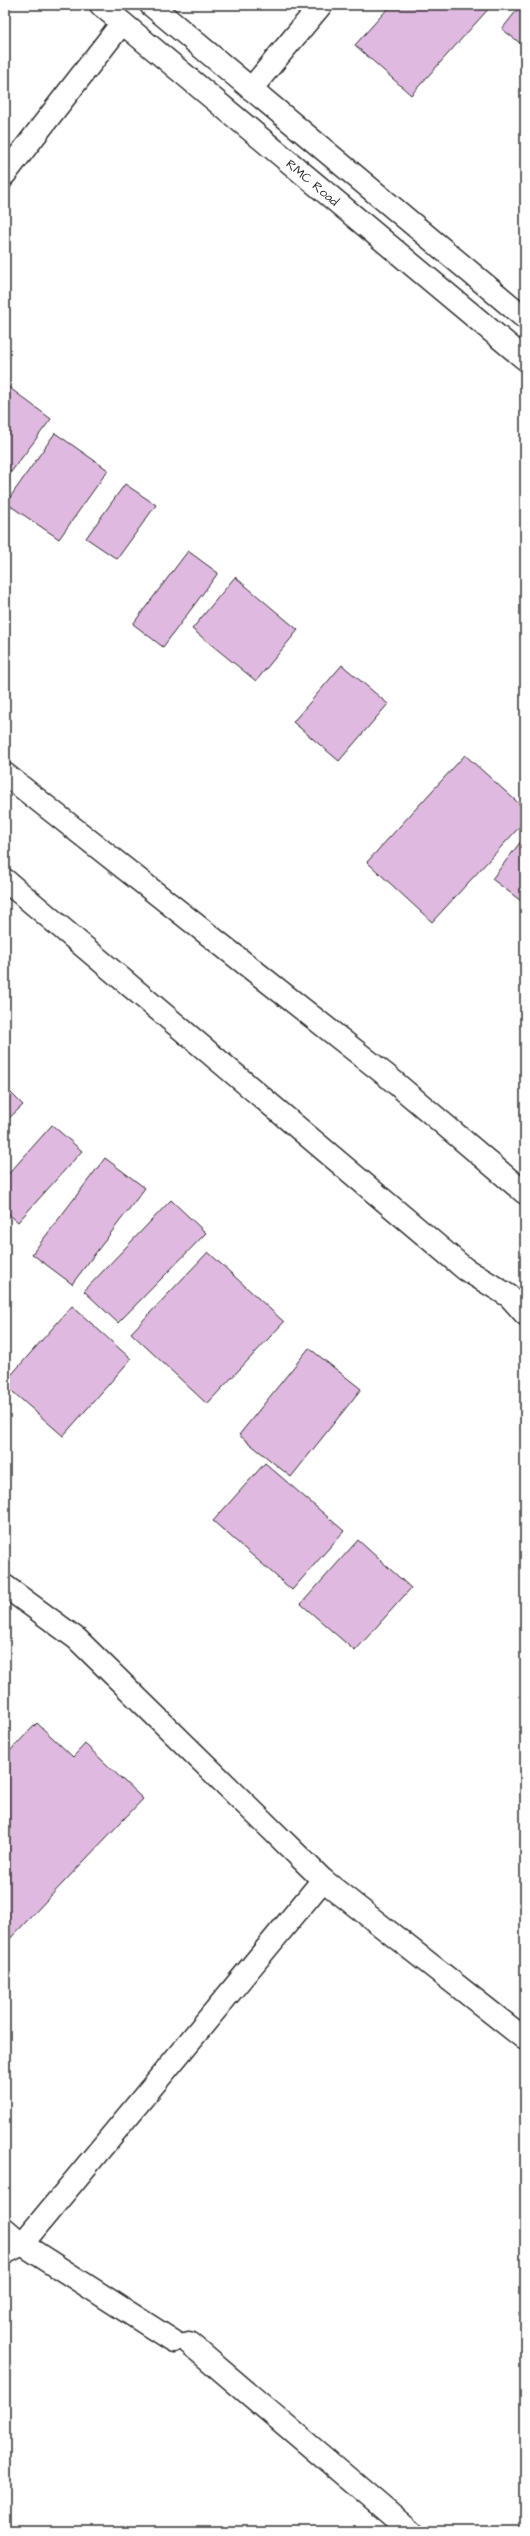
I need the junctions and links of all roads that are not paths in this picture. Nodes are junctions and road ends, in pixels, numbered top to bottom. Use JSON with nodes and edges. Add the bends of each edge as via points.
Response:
{"nodes":[{"id":1,"x":101,"y":5,"type":"edge"},
{"id":2,"x":151,"y":5,"type":"edge"},
{"id":3,"x":320,"y":5,"type":"edge"},
{"id":4,"x":122,"y":23,"type":"junction"},
{"id":5,"x":251,"y":90,"type":"junction"},
{"id":6,"x":5,"y":174,"type":"edge"},
{"id":7,"x":525,"y":318,"type":"edge"},
{"id":8,"x":525,"y":359,"type":"edge"},
{"id":9,"x":5,"y":774,"type":"edge"},
{"id":10,"x":5,"y":880,"type":"edge"},
{"id":11,"x":525,"y":1193,"type":"edge"},
{"id":12,"x":525,"y":1314,"type":"edge"},
{"id":13,"x":5,"y":1586,"type":"edge"},
{"id":14,"x":323,"y":1880,"type":"junction"},
{"id":15,"x":525,"y":2039,"type":"edge"},
{"id":16,"x":5,"y":2229,"type":"edge"},
{"id":17,"x":13,"y":2249,"type":"edge"},
{"id":18,"x":410,"y":2531,"type":"edge"}],
"edges":[{"from":1,"to":4,"type":"street","name":"RMC Road"},
{"from":2,"to":5,"type":"street"},
{"from":3,"to":5,"type":"street"},
{"from":4,"to":6,"type":"street"},
{"from":4,"to":8,"type":"street","name":"RMC Road"},
{"from":5,"to":7,"type":"street"},
{"from":9,"to":11,"type":"street","via":[[380,1070]]},
{"from":10,"to":12,"type":"street","via":[[465,1269],[509,1296]]},
{"from":13,"to":14,"type":"street","via":[[77,1639]]},
{"from":14,"to":15,"type":"street"},
{"from":14,"to":17,"type":"street"},
{"from":16,"to":17,"type":"street"},
{"from":17,"to":18,"type":"street","via":[[181,2342]]}]}
